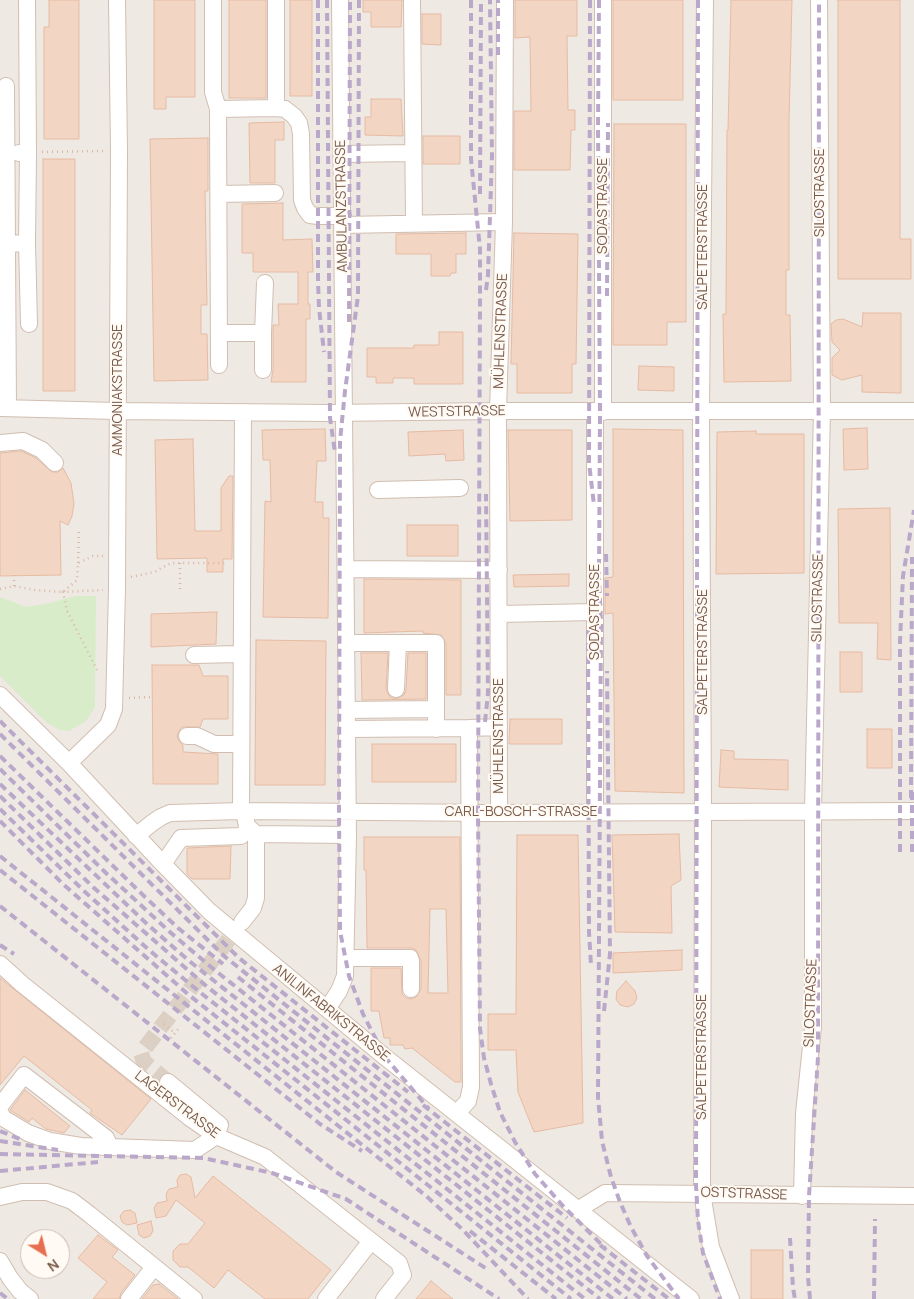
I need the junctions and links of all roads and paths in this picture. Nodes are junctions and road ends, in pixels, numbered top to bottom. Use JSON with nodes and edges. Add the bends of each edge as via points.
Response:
{"nodes":[{"id":1,"x":27,"y":0,"type":"edge"},
{"id":2,"x":117,"y":0,"type":"edge"},
{"id":3,"x":213,"y":0,"type":"edge"},
{"id":4,"x":276,"y":0,"type":"edge"},
{"id":5,"x":340,"y":0,"type":"edge"},
{"id":6,"x":412,"y":0,"type":"edge"},
{"id":7,"x":505,"y":0,"type":"edge"},
{"id":8,"x":603,"y":0,"type":"edge"},
{"id":9,"x":705,"y":0,"type":"edge"},
{"id":10,"x":819,"y":0,"type":"edge"},
{"id":11,"x":3,"y":86,"type":"edge"},
{"id":12,"x":28,"y":86,"type":"junction"},
{"id":13,"x":276,"y":108,"type":"junction"},
{"id":14,"x":218,"y":109,"type":"junction"},
{"id":15,"x":119,"y":151,"type":"junction"},
{"id":16,"x":49,"y":152,"type":"dead end"},
{"id":17,"x":7,"y":153,"type":"junction"},
{"id":18,"x":28,"y":153,"type":"junction"},
{"id":19,"x":413,"y":153,"type":"junction"},
{"id":20,"x":342,"y":154,"type":"junction"},
{"id":21,"x":275,"y":193,"type":"dead end"},
{"id":22,"x":219,"y":194,"type":"junction"},
{"id":23,"x":343,"y":220,"type":"junction"},
{"id":24,"x":504,"y":222,"type":"junction"},
{"id":25,"x":414,"y":224,"type":"junction"},
{"id":26,"x":27,"y":243,"type":"junction"},
{"id":27,"x":7,"y":244,"type":"junction"},
{"id":28,"x":265,"y":283,"type":"dead end"},
{"id":29,"x":30,"y":324,"type":"dead end"},
{"id":30,"x":219,"y":333,"type":"junction"},
{"id":31,"x":263,"y":334,"type":"junction"},
{"id":32,"x":219,"y":364,"type":"dead end"},
{"id":33,"x":263,"y":370,"type":"dead end"},
{"id":34,"x":4,"y":408,"type":"edge"},
{"id":35,"x":498,"y":411,"type":"junction"},
{"id":36,"x":822,"y":411,"type":"junction"},
{"id":37,"x":914,"y":411,"type":"edge"},
{"id":38,"x":117,"y":412,"type":"junction"},
{"id":39,"x":243,"y":412,"type":"junction"},
{"id":40,"x":599,"y":412,"type":"junction"},
{"id":41,"x":702,"y":412,"type":"junction"},
{"id":42,"x":345,"y":413,"type":"junction"},
{"id":43,"x":0,"y":443,"type":"edge"},
{"id":44,"x":55,"y":463,"type":"dead end"},
{"id":45,"x":460,"y":488,"type":"dead end"},
{"id":46,"x":378,"y":490,"type":"dead end"},
{"id":47,"x":79,"y":530,"type":"dead end"},
{"id":48,"x":117,"y":556,"type":"junction"},
{"id":49,"x":171,"y":559,"type":"dead end"},
{"id":50,"x":78,"y":563,"type":"junction"},
{"id":51,"x":171,"y":563,"type":"junction"},
{"id":52,"x":180,"y":563,"type":"junction"},
{"id":53,"x":242,"y":563,"type":"junction"},
{"id":54,"x":346,"y":568,"type":"junction"},
{"id":55,"x":499,"y":570,"type":"junction"},
{"id":56,"x":14,"y":575,"type":"dead end"},
{"id":57,"x":117,"y":583,"type":"junction"},
{"id":58,"x":14,"y":586,"type":"junction"},
{"id":59,"x":0,"y":589,"type":"edge"},
{"id":60,"x":64,"y":592,"type":"junction"},
{"id":61,"x":180,"y":593,"type":"dead end"},
{"id":62,"x":595,"y":612,"type":"junction"},
{"id":63,"x":499,"y":614,"type":"junction"},
{"id":64,"x":346,"y":643,"type":"junction"},
{"id":65,"x":398,"y":643,"type":"junction"},
{"id":66,"x":241,"y":654,"type":"junction"},
{"id":67,"x":194,"y":655,"type":"dead end"},
{"id":68,"x":97,"y":670,"type":"dead end"},
{"id":69,"x":396,"y":689,"type":"dead end"},
{"id":70,"x":0,"y":695,"type":"edge"},
{"id":71,"x":142,"y":697,"type":"dead end"},
{"id":72,"x":152,"y":697,"type":"dead end"},
{"id":73,"x":436,"y":709,"type":"junction"},
{"id":74,"x":347,"y":710,"type":"junction"},
{"id":75,"x":499,"y":727,"type":"junction"},
{"id":76,"x":436,"y":728,"type":"junction"},
{"id":77,"x":469,"y":728,"type":"junction"},
{"id":78,"x":347,"y":729,"type":"junction"},
{"id":79,"x":187,"y":736,"type":"dead end"},
{"id":80,"x":241,"y":744,"type":"junction"},
{"id":81,"x":69,"y":763,"type":"junction"},
{"id":82,"x":813,"y":810,"type":"junction"},
{"id":83,"x":243,"y":811,"type":"junction"},
{"id":84,"x":703,"y":811,"type":"junction"},
{"id":85,"x":914,"y":811,"type":"edge"},
{"id":86,"x":348,"y":812,"type":"junction"},
{"id":87,"x":469,"y":812,"type":"junction"},
{"id":88,"x":499,"y":812,"type":"junction"},
{"id":89,"x":595,"y":812,"type":"junction"},
{"id":90,"x":253,"y":832,"type":"junction"},
{"id":91,"x":348,"y":835,"type":"junction"},
{"id":92,"x":136,"y":836,"type":"junction"},
{"id":93,"x":163,"y":864,"type":"junction"},
{"id":94,"x":242,"y":922,"type":"tunnel mouth"},
{"id":95,"x":346,"y":958,"type":"junction"},
{"id":96,"x":0,"y":964,"type":"edge"},
{"id":97,"x":411,"y":989,"type":"dead end"},
{"id":98,"x":327,"y":1010,"type":"junction"},
{"id":99,"x":164,"y":1024,"type":"dead end"},
{"id":100,"x":179,"y":1028,"type":"dead end"},
{"id":101,"x":175,"y":1033,"type":"junction"},
{"id":102,"x":171,"y":1038,"type":"dead end"},
{"id":103,"x":168,"y":1082,"type":"tunnel mouth"},
{"id":104,"x":0,"y":1106,"type":"edge"},
{"id":105,"x":0,"y":1112,"type":"edge"},
{"id":106,"x":457,"y":1113,"type":"junction"},
{"id":107,"x":216,"y":1136,"type":"junction"},
{"id":108,"x":110,"y":1147,"type":"junction"},
{"id":109,"x":702,"y":1193,"type":"junction"},
{"id":110,"x":802,"y":1196,"type":"junction"},
{"id":111,"x":914,"y":1196,"type":"edge"},
{"id":112,"x":0,"y":1197,"type":"edge"},
{"id":113,"x":579,"y":1209,"type":"junction"},
{"id":114,"x":371,"y":1241,"type":"junction"},
{"id":115,"x":0,"y":1261,"type":"edge"},
{"id":116,"x":154,"y":1267,"type":"junction"},
{"id":117,"x":30,"y":1299,"type":"edge"},
{"id":118,"x":129,"y":1299,"type":"edge"},
{"id":119,"x":194,"y":1299,"type":"edge"},
{"id":120,"x":326,"y":1299,"type":"edge"},
{"id":121,"x":384,"y":1299,"type":"edge"},
{"id":122,"x":691,"y":1299,"type":"edge"},
{"id":123,"x":731,"y":1299,"type":"edge"}],
"edges":[{"from":1,"to":12,"type":"street"},
{"from":2,"to":15,"type":"street","name":"AMMONIAKSTRASSE"},
{"from":3,"to":14,"type":"street","via":[[213,92]]},
{"from":4,"to":13,"type":"street"},
{"from":5,"to":20,"type":"street","name":"AMBULANZSTRASSE"},
{"from":6,"to":19,"type":"street"},
{"from":7,"to":24,"type":"street","name":"MÜHLENSTRASSE"},
{"from":8,"to":40,"type":"street","name":"SODASTRASSE"},
{"from":9,"to":41,"type":"street","name":"SALPETERSTRASSE"},
{"from":10,"to":36,"type":"street","name":"SILOSTRASSE"},
{"from":11,"to":12,"type":"street"},
{"from":11,"to":17,"type":"street"},
{"from":12,"to":18,"type":"street"},
{"from":13,"to":14,"type":"street"},
{"from":13,"to":23,"type":"street","via":[[285,110],[300,123],[304,208],[310,215]]},
{"from":14,"to":22,"type":"street"},
{"from":15,"to":16,"type":"path"},
{"from":15,"to":38,"type":"street","name":"AMMONIAKSTRASSE"},
{"from":17,"to":18,"type":"street"},
{"from":17,"to":27,"type":"street"},
{"from":18,"to":26,"type":"street"},
{"from":19,"to":20,"type":"street"},
{"from":19,"to":25,"type":"street"},
{"from":20,"to":23,"type":"street","name":"AMBULANZSTRASSE"},
{"from":21,"to":22,"type":"street"},
{"from":22,"to":30,"type":"street"},
{"from":23,"to":25,"type":"street"},
{"from":23,"to":42,"type":"street","name":"AMBULANZSTRASSE"},
{"from":24,"to":25,"type":"street"},
{"from":24,"to":35,"type":"street","name":"MÜHLENSTRASSE"},
{"from":26,"to":27,"type":"street"},
{"from":26,"to":29,"type":"street"},
{"from":27,"to":34,"type":"street"},
{"from":28,"to":31,"type":"street"},
{"from":30,"to":31,"type":"street"},
{"from":30,"to":32,"type":"street"},
{"from":31,"to":33,"type":"street"},
{"from":34,"to":38,"type":"street","name":"WESTSTRASSE"},
{"from":35,"to":40,"type":"street","name":"WESTSTRASSE"},
{"from":35,"to":42,"type":"street","name":"WESTSTRASSE"},
{"from":35,"to":55,"type":"street","name":"MÜHLENSTRASSE"},
{"from":36,"to":37,"type":"street","name":"WESTSTRASSE"},
{"from":36,"to":41,"type":"street","name":"WESTSTRASSE"},
{"from":36,"to":82,"type":"street","name":"SILOSTRASSE"},
{"from":38,"to":39,"type":"street","name":"WESTSTRASSE"},
{"from":38,"to":48,"type":"street","name":"AMMONIAKSTRASSE"},
{"from":39,"to":42,"type":"street","name":"WESTSTRASSE"},
{"from":39,"to":53,"type":"street"},
{"from":40,"to":41,"type":"street","name":"WESTSTRASSE"},
{"from":40,"to":62,"type":"street","name":"SODASTRASSE"},
{"from":41,"to":84,"type":"street","name":"SALPETERSTRASSE"},
{"from":42,"to":54,"type":"street","name":"AMBULANZSTRASSE"},
{"from":43,"to":44,"type":"street","via":[[23,441],[42,450]]},
{"from":45,"to":46,"type":"street"},
{"from":47,"to":50,"type":"path"},
{"from":48,"to":50,"type":"path","via":[[93,556]]},
{"from":48,"to":57,"type":"street","name":"AMMONIAKSTRASSE"},
{"from":49,"to":51,"type":"path"},
{"from":50,"to":60,"type":"path","via":[[77,580]]},
{"from":51,"to":52,"type":"path"},
{"from":51,"to":57,"type":"path","via":[[154,572]]},
{"from":52,"to":53,"type":"path"},
{"from":52,"to":61,"type":"path"},
{"from":53,"to":66,"type":"street"},
{"from":54,"to":55,"type":"street"},
{"from":54,"to":64,"type":"street","name":"AMBULANZSTRASSE"},
{"from":55,"to":63,"type":"street","name":"MÜHLENSTRASSE"},
{"from":56,"to":58,"type":"path"},
{"from":57,"to":60,"type":"path"},
{"from":57,"to":81,"type":"street","name":"AMMONIAKSTRASSE","via":[[114,709],[108,725]]},
{"from":58,"to":59,"type":"path"},
{"from":58,"to":60,"type":"path"},
{"from":60,"to":68,"type":"path","via":[[67,611]]},
{"from":62,"to":63,"type":"street"},
{"from":62,"to":89,"type":"street","name":"SODASTRASSE"},
{"from":63,"to":75,"type":"street","name":"MÜHLENSTRASSE"},
{"from":64,"to":65,"type":"street"},
{"from":64,"to":74,"type":"street","name":"AMBULANZSTRASSE"},
{"from":65,"to":69,"type":"street"},
{"from":65,"to":73,"type":"street","via":[[436,643]]},
{"from":66,"to":67,"type":"street"},
{"from":66,"to":80,"type":"street"},
{"from":70,"to":81,"type":"street","name":"ANILINFABRIKSTRASSE"},
{"from":71,"to":72,"type":"path"},
{"from":73,"to":74,"type":"street"},
{"from":73,"to":76,"type":"street"},
{"from":74,"to":78,"type":"street","name":"AMBULANZSTRASSE"},
{"from":75,"to":77,"type":"street"},
{"from":75,"to":88,"type":"street","name":"MÜHLENSTRASSE"},
{"from":76,"to":77,"type":"street"},
{"from":76,"to":78,"type":"street"},
{"from":77,"to":87,"type":"street"},
{"from":78,"to":86,"type":"street","name":"AMBULANZSTRASSE"},
{"from":79,"to":80,"type":"street","via":[[197,736],[214,744]]},
{"from":80,"to":83,"type":"street"},
{"from":81,"to":92,"type":"street","name":"ANILINFABRIKSTRASSE"},
{"from":82,"to":84,"type":"street","name":"CARL-BOSCH-STRASSE"},
{"from":82,"to":85,"type":"street","name":"CARL-BOSCH-STRASSE"},
{"from":82,"to":110,"type":"street","name":"SILOSTRASSE","via":[[813,1028],[804,1113]]},
{"from":83,"to":86,"type":"street","name":"CARL-BOSCH-STRASSE"},
{"from":83,"to":90,"type":"street","via":[[245,823]]},
{"from":83,"to":92,"type":"street","name":"CARL-BOSCH-STRASSE","via":[[170,813]]},
{"from":84,"to":89,"type":"street","name":"CARL-BOSCH-STRASSE"},
{"from":84,"to":109,"type":"street","name":"SALPETERSTRASSE"},
{"from":86,"to":87,"type":"street","name":"CARL-BOSCH-STRASSE"},
{"from":86,"to":91,"type":"street","name":"AMBULANZSTRASSE"},
{"from":87,"to":88,"type":"street","name":"CARL-BOSCH-STRASSE"},
{"from":87,"to":106,"type":"street","via":[[471,1087],[468,1101]]},
{"from":88,"to":89,"type":"street","name":"CARL-BOSCH-STRASSE"},
{"from":90,"to":91,"type":"street"},
{"from":90,"to":93,"type":"street","via":[[241,836],[181,838]]},
{"from":90,"to":94,"type":"street","via":[[256,898]]},
{"from":91,"to":95,"type":"street","name":"AMBULANZSTRASSE"},
{"from":92,"to":93,"type":"street","name":"ANILINFABRIKSTRASSE"},
{"from":93,"to":98,"type":"street","name":"ANILINFABRIKSTRASSE","via":[[209,911]]},
{"from":95,"to":97,"type":"street","via":[[410,958]]},
{"from":95,"to":98,"type":"street","name":"AMBULANZSTRASSE","via":[[344,982]]},
{"from":96,"to":107,"type":"street","name":"LAGERSTRASSE"},
{"from":98,"to":106,"type":"street","name":"ANILINFABRIKSTRASSE"},
{"from":99,"to":101,"type":"path"},
{"from":100,"to":101,"type":"path"},
{"from":101,"to":102,"type":"path"},
{"from":103,"to":107,"type":"street","via":[[220,1125]]},
{"from":104,"to":108,"type":"street","via":[[24,1075],[106,1138]]},
{"from":105,"to":108,"type":"street","via":[[3,1118],[50,1142]]},
{"from":106,"to":113,"type":"street","name":"ANILINFABRIKSTRASSE"},
{"from":107,"to":108,"type":"street","via":[[195,1150]]},
{"from":107,"to":114,"type":"street","name":"LAGERSTRASSE","via":[[264,1157]]},
{"from":109,"to":110,"type":"street","name":"OSTSTRASSE"},
{"from":109,"to":113,"type":"street","name":"OSTSTRASSE","via":[[605,1193]]},
{"from":109,"to":123,"type":"street","name":"SALPETERSTRASSE","via":[[711,1248]]},
{"from":110,"to":111,"type":"street","name":"OSTSTRASSE"},
{"from":112,"to":116,"type":"street","via":[[22,1192],[47,1192],[72,1201]]},
{"from":113,"to":122,"type":"street","name":"ANILINFABRIKSTRASSE"},
{"from":114,"to":120,"type":"street"},
{"from":114,"to":121,"type":"street","name":"LAGERSTRASSE","via":[[399,1263],[403,1275]]},
{"from":115,"to":117,"type":"street"},
{"from":116,"to":118,"type":"street"},
{"from":116,"to":119,"type":"street"}]}
